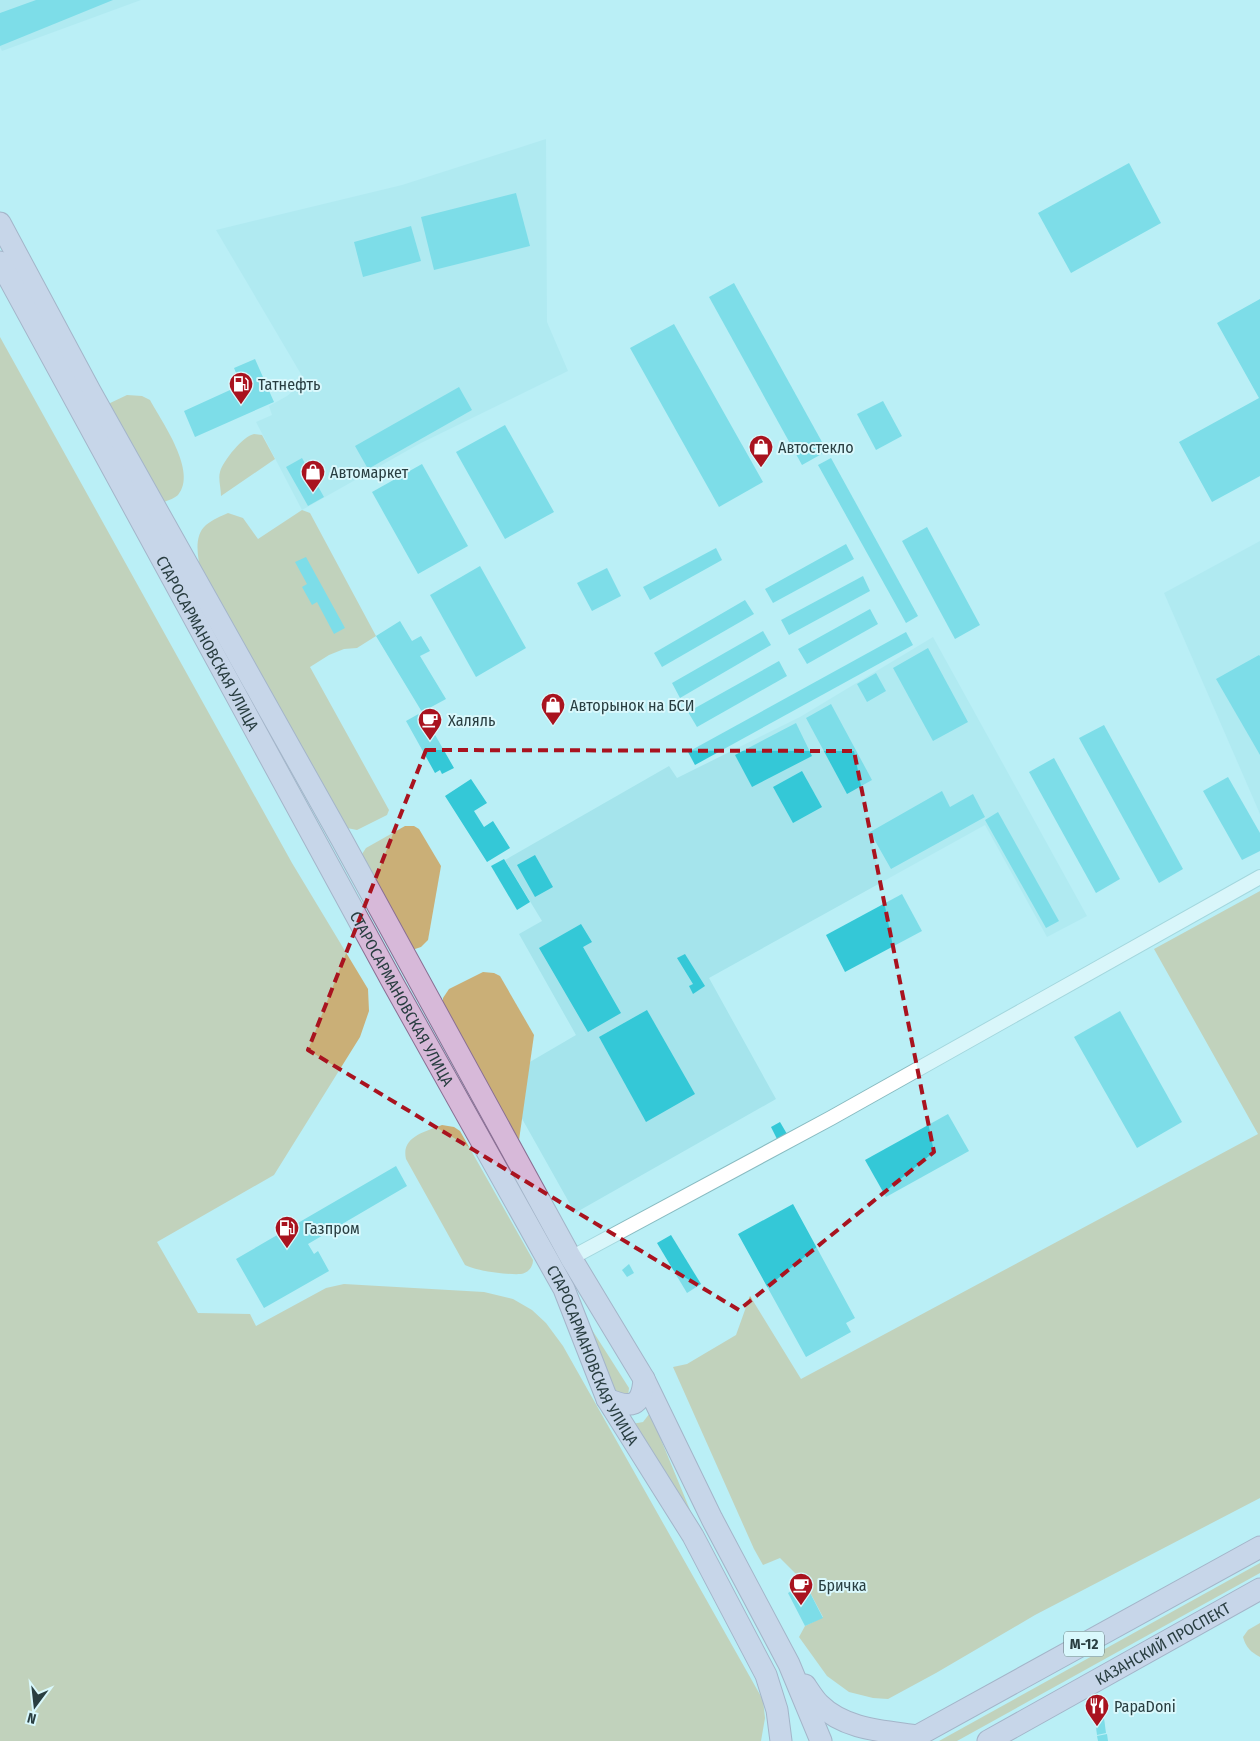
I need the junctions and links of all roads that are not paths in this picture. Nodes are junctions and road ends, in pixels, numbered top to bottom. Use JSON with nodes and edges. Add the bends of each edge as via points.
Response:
{"nodes":[{"id":1,"x":0,"y":223,"type":"edge"},
{"id":2,"x":0,"y":262,"type":"edge"},
{"id":3,"x":1260,"y":877,"type":"edge"},
{"id":4,"x":571,"y":1258,"type":"junction"},
{"id":5,"x":644,"y":1379,"type":"junction"},
{"id":6,"x":607,"y":1399,"type":"junction"},
{"id":7,"x":1260,"y":1547,"type":"edge"},
{"id":8,"x":1260,"y":1590,"type":"edge"},
{"id":9,"x":788,"y":1664,"type":"junction"},
{"id":10,"x":913,"y":1738,"type":"edge"},
{"id":11,"x":781,"y":1741,"type":"edge"},
{"id":12,"x":821,"y":1741,"type":"edge"},
{"id":13,"x":988,"y":1741,"type":"edge"}],
"edges":[{"from":1,"to":4,"type":"main road","name":"СТАРОСАРМАНОВСКАЯ УЛИЦА"},
{"from":2,"to":6,"type":"main road","name":"СТАРОСАРМАНОВСКАЯ УЛИЦА","via":[[394,985],[564,1289]]},
{"from":3,"to":4,"type":"street","via":[[831,1118]]},
{"from":4,"to":5,"type":"main road","name":"СТАРОСАРМАНОВСКАЯ УЛИЦА"},
{"from":5,"to":6,"type":"main road","via":[[643,1393],[635,1404],[628,1406]]},
{"from":5,"to":9,"type":"main road","name":"СТАРОСАРМАНОВСКАЯ УЛИЦА"},
{"from":6,"to":11,"type":"main road","name":"СТАРОСАРМАНОВСКАЯ УЛИЦА","via":[[693,1536],[766,1675],[778,1710]]},
{"from":7,"to":10,"type":"main road","number":"М-12"},
{"from":8,"to":13,"type":"main road","name":"КАЗАНСКИЙ ПРОСПЕКТ","number":"М-12"},
{"from":9,"to":10,"type":"main road","via":[[819,1704],[843,1721]]},
{"from":9,"to":12,"type":"main road"}]}
